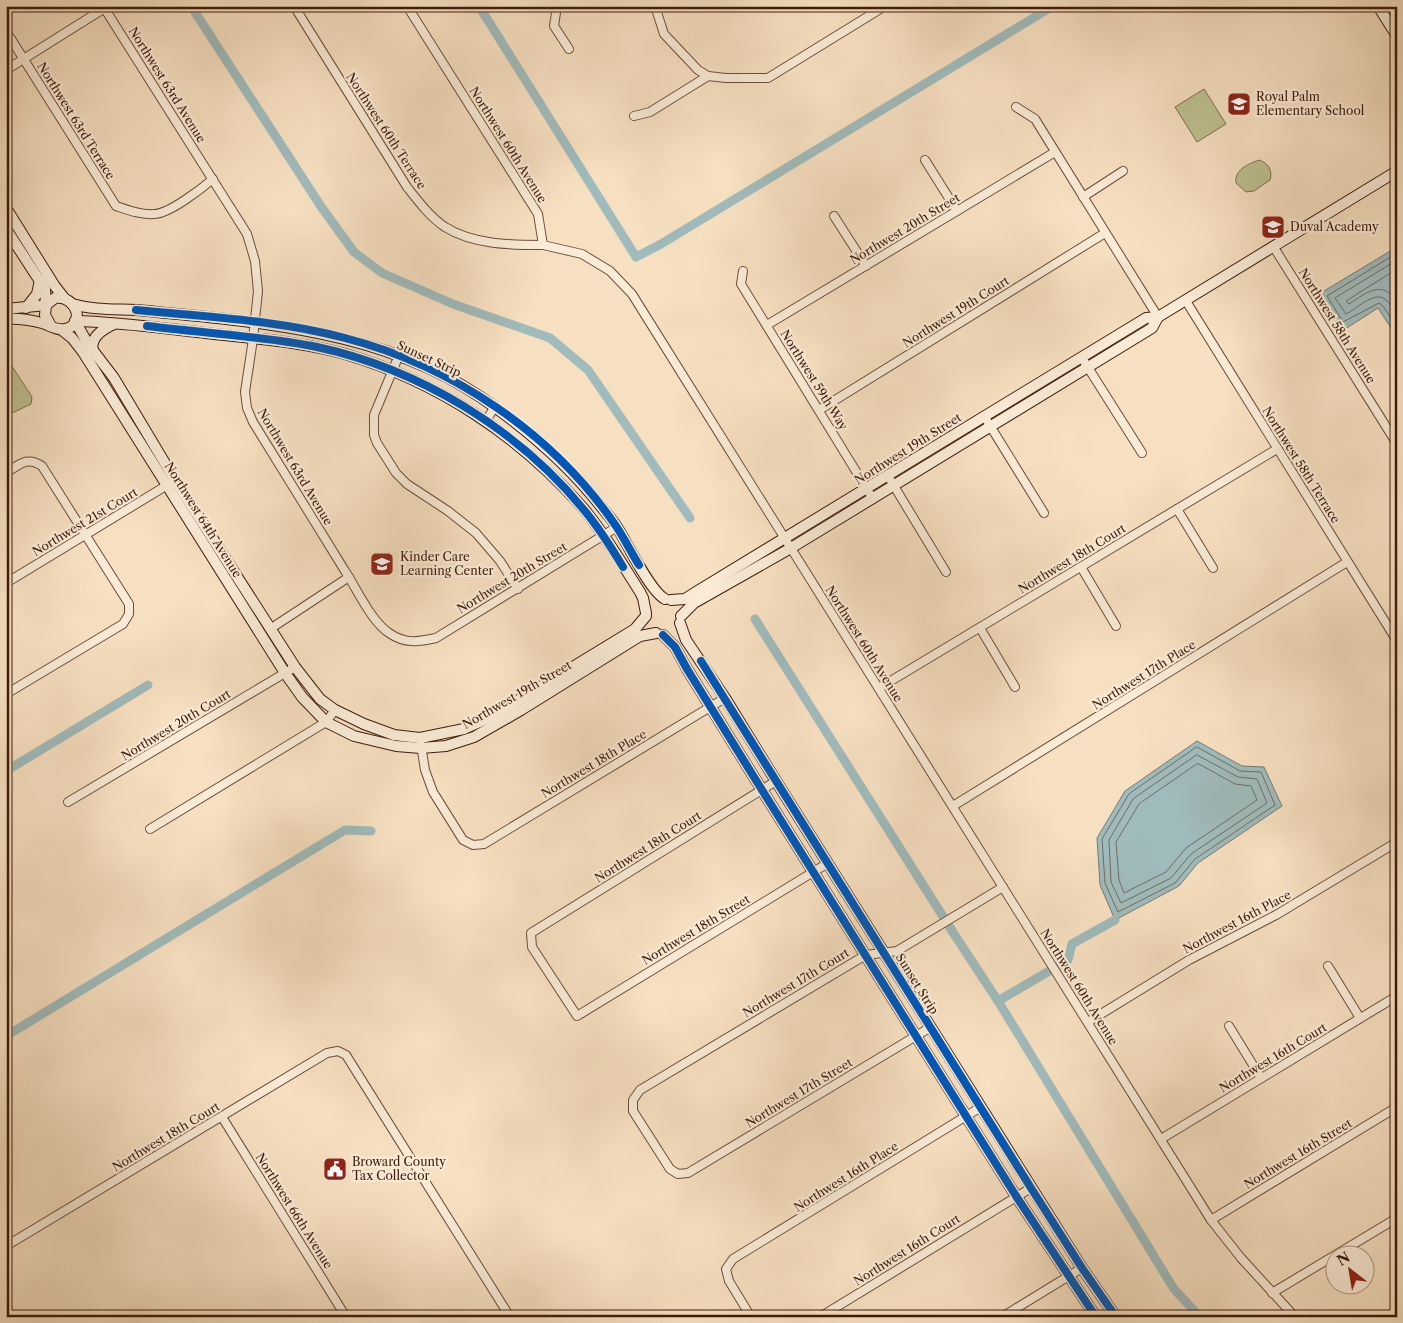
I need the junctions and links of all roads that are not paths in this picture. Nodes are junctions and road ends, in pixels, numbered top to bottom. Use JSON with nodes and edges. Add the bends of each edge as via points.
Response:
{"nodes":[{"id":1,"x":294,"y":6,"type":"edge"},
{"id":2,"x":407,"y":6,"type":"edge"},
{"id":3,"x":557,"y":6,"type":"edge"},
{"id":4,"x":655,"y":6,"type":"edge"},
{"id":5,"x":885,"y":6,"type":"edge"},
{"id":6,"x":1378,"y":6,"type":"edge"},
{"id":7,"x":1392,"y":6,"type":"edge"},
{"id":8,"x":105,"y":7,"type":"edge"},
{"id":9,"x":1397,"y":13,"type":"edge"},
{"id":10,"x":6,"y":31,"type":"edge"},
{"id":11,"x":1397,"y":36,"type":"edge"},
{"id":12,"x":569,"y":49,"type":"dead end"},
{"id":13,"x":24,"y":59,"type":"junction"},
{"id":14,"x":6,"y":70,"type":"edge"},
{"id":15,"x":708,"y":76,"type":"junction"},
{"id":16,"x":1016,"y":107,"type":"dead end"},
{"id":17,"x":634,"y":116,"type":"dead end"},
{"id":18,"x":1055,"y":152,"type":"junction"},
{"id":19,"x":925,"y":160,"type":"dead end"},
{"id":20,"x":1397,"y":171,"type":"edge"},
{"id":21,"x":1123,"y":172,"type":"dead end"},
{"id":22,"x":213,"y":179,"type":"junction"},
{"id":23,"x":1083,"y":197,"type":"junction"},
{"id":24,"x":6,"y":208,"type":"edge"},
{"id":25,"x":957,"y":211,"type":"junction"},
{"id":26,"x":834,"y":216,"type":"dead end"},
{"id":27,"x":6,"y":229,"type":"edge"},
{"id":28,"x":1105,"y":233,"type":"junction"},
{"id":29,"x":543,"y":245,"type":"junction"},
{"id":30,"x":1273,"y":246,"type":"junction"},
{"id":31,"x":866,"y":266,"type":"junction"},
{"id":32,"x":743,"y":271,"type":"dead end"},
{"id":33,"x":40,"y":280,"type":"junction"},
{"id":34,"x":68,"y":301,"type":"junction"},
{"id":35,"x":1186,"y":301,"type":"junction"},
{"id":36,"x":46,"y":304,"type":"junction"},
{"id":37,"x":26,"y":308,"type":"junction"},
{"id":38,"x":6,"y":310,"type":"edge"},
{"id":39,"x":1158,"y":317,"type":"junction"},
{"id":40,"x":6,"y":319,"type":"edge"},
{"id":41,"x":75,"y":322,"type":"junction"},
{"id":42,"x":255,"y":322,"type":"junction"},
{"id":43,"x":114,"y":324,"type":"junction"},
{"id":44,"x":51,"y":326,"type":"junction"},
{"id":45,"x":767,"y":326,"type":"junction"},
{"id":46,"x":62,"y":330,"type":"junction"},
{"id":47,"x":253,"y":338,"type":"junction"},
{"id":48,"x":93,"y":352,"type":"junction"},
{"id":49,"x":398,"y":355,"type":"junction"},
{"id":50,"x":1085,"y":362,"type":"junction"},
{"id":51,"x":393,"y":370,"type":"junction"},
{"id":52,"x":495,"y":406,"type":"junction"},
{"id":53,"x":819,"y":410,"type":"junction"},
{"id":54,"x":984,"y":416,"type":"junction"},
{"id":55,"x":486,"y":421,"type":"junction"},
{"id":56,"x":990,"y":426,"type":"junction"},
{"id":57,"x":1397,"y":444,"type":"edge"},
{"id":58,"x":1277,"y":449,"type":"junction"},
{"id":59,"x":1142,"y":453,"type":"dead end"},
{"id":60,"x":6,"y":473,"type":"edge"},
{"id":61,"x":888,"y":476,"type":"junction"},
{"id":62,"x":176,"y":480,"type":"junction"},
{"id":63,"x":166,"y":486,"type":"junction"},
{"id":64,"x":894,"y":487,"type":"junction"},
{"id":65,"x":867,"y":489,"type":"junction"},
{"id":66,"x":873,"y":499,"type":"junction"},
{"id":67,"x":1177,"y":508,"type":"junction"},
{"id":68,"x":1044,"y":512,"type":"dead end"},
{"id":69,"x":617,"y":527,"type":"junction"},
{"id":70,"x":86,"y":535,"type":"junction"},
{"id":71,"x":603,"y":535,"type":"junction"},
{"id":72,"x":784,"y":539,"type":"junction"},
{"id":73,"x":791,"y":548,"type":"junction"},
{"id":74,"x":1347,"y":562,"type":"junction"},
{"id":75,"x":1081,"y":567,"type":"junction"},
{"id":76,"x":1213,"y":568,"type":"dead end"},
{"id":77,"x":946,"y":572,"type":"dead end"},
{"id":78,"x":349,"y":577,"type":"junction"},
{"id":79,"x":6,"y":583,"type":"edge"},
{"id":80,"x":518,"y":589,"type":"junction"},
{"id":81,"x":668,"y":599,"type":"junction"},
{"id":82,"x":646,"y":614,"type":"junction"},
{"id":83,"x":681,"y":620,"type":"junction"},
{"id":84,"x":1116,"y":626,"type":"dead end"},
{"id":85,"x":980,"y":628,"type":"junction"},
{"id":86,"x":270,"y":629,"type":"junction"},
{"id":87,"x":659,"y":634,"type":"junction"},
{"id":88,"x":1397,"y":641,"type":"edge"},
{"id":89,"x":416,"y":642,"type":"joint"},
{"id":90,"x":295,"y":667,"type":"junction"},
{"id":91,"x":285,"y":673,"type":"junction"},
{"id":92,"x":1015,"y":687,"type":"dead end"},
{"id":93,"x":879,"y":688,"type":"junction"},
{"id":94,"x":6,"y":694,"type":"edge"},
{"id":95,"x":725,"y":698,"type":"junction"},
{"id":96,"x":710,"y":706,"type":"junction"},
{"id":97,"x":335,"y":710,"type":"junction"},
{"id":98,"x":326,"y":722,"type":"junction"},
{"id":99,"x":420,"y":743,"type":"junction"},
{"id":100,"x":776,"y":781,"type":"junction"},
{"id":101,"x":762,"y":790,"type":"junction"},
{"id":102,"x":68,"y":802,"type":"dead end"},
{"id":103,"x":952,"y":806,"type":"junction"},
{"id":104,"x":150,"y":829,"type":"dead end"},
{"id":105,"x":1397,"y":842,"type":"edge"},
{"id":106,"x":828,"y":863,"type":"junction"},
{"id":107,"x":814,"y":871,"type":"junction"},
{"id":108,"x":1003,"y":887,"type":"junction"},
{"id":109,"x":884,"y":953,"type":"junction"},
{"id":110,"x":866,"y":955,"type":"junction"},
{"id":111,"x":1328,"y":966,"type":"dead end"},
{"id":112,"x":1397,"y":996,"type":"edge"},
{"id":113,"x":576,"y":1016,"type":"joint"},
{"id":114,"x":1360,"y":1018,"type":"junction"},
{"id":115,"x":1088,"y":1022,"type":"junction"},
{"id":116,"x":1229,"y":1026,"type":"dead end"},
{"id":117,"x":930,"y":1027,"type":"junction"},
{"id":118,"x":917,"y":1035,"type":"junction"},
{"id":119,"x":1261,"y":1078,"type":"junction"},
{"id":120,"x":1397,"y":1107,"type":"edge"},
{"id":121,"x":980,"y":1108,"type":"junction"},
{"id":122,"x":967,"y":1116,"type":"junction"},
{"id":123,"x":222,"y":1117,"type":"junction"},
{"id":124,"x":1161,"y":1139,"type":"junction"},
{"id":125,"x":678,"y":1174,"type":"joint"},
{"id":126,"x":1031,"y":1188,"type":"junction"},
{"id":127,"x":1016,"y":1196,"type":"junction"},
{"id":128,"x":1397,"y":1218,"type":"edge"},
{"id":129,"x":1211,"y":1220,"type":"junction"},
{"id":130,"x":6,"y":1246,"type":"edge"},
{"id":131,"x":1082,"y":1268,"type":"junction"},
{"id":132,"x":1068,"y":1276,"type":"junction"},
{"id":133,"x":1272,"y":1293,"type":"junction"},
{"id":134,"x":346,"y":1317,"type":"edge"},
{"id":135,"x":510,"y":1317,"type":"edge"},
{"id":136,"x":751,"y":1317,"type":"edge"},
{"id":137,"x":820,"y":1317,"type":"edge"},
{"id":138,"x":1002,"y":1317,"type":"edge"},
{"id":139,"x":1096,"y":1317,"type":"edge"},
{"id":140,"x":1116,"y":1317,"type":"edge"},
{"id":141,"x":1295,"y":1317,"type":"edge"}],
"edges":[{"from":1,"to":29,"type":"street","name":"Northwest 60th Terrace","via":[[407,187],[424,208],[444,227],[470,238],[507,245]]},
{"from":2,"to":29,"type":"street","name":"Northwest 60th Avenue","via":[[538,214]]},
{"from":3,"to":12,"type":"street","via":[[554,26]]},
{"from":4,"to":15,"type":"street","via":[[664,34],[698,70]]},
{"from":5,"to":15,"type":"street","via":[[768,78]]},
{"from":6,"to":11,"type":"street"},
{"from":7,"to":9,"type":"street"},
{"from":8,"to":13,"type":"street"},
{"from":8,"to":22,"type":"street","name":"Northwest 63rd Avenue"},
{"from":10,"to":13,"type":"street","name":"Northwest 63rd Terrace"},
{"from":13,"to":14,"type":"street"},
{"from":13,"to":22,"type":"street","name":"Northwest 63rd Terrace","via":[[116,206],[135,213],[156,214],[192,196]]},
{"from":15,"to":17,"type":"street","via":[[650,112]]},
{"from":16,"to":18,"type":"street","via":[[1035,119]]},
{"from":18,"to":23,"type":"street"},
{"from":18,"to":25,"type":"street","name":"Northwest 20th Street"},
{"from":19,"to":25,"type":"street"},
{"from":20,"to":30,"type":"street","name":"Northwest 19th Street"},
{"from":21,"to":23,"type":"street"},
{"from":22,"to":42,"type":"street","name":"Northwest 63rd Avenue","via":[[247,234],[255,261],[258,290]]},
{"from":23,"to":28,"type":"street"},
{"from":24,"to":34,"type":"street","via":[[54,285]]},
{"from":25,"to":31,"type":"street","name":"Northwest 20th Street"},
{"from":26,"to":31,"type":"street"},
{"from":27,"to":33,"type":"street"},
{"from":28,"to":39,"type":"street"},
{"from":28,"to":53,"type":"street","name":"Northwest 19th Court"},
{"from":29,"to":72,"type":"street","name":"Northwest 60th Avenue","via":[[582,254],[610,271],[632,294]]},
{"from":30,"to":35,"type":"street","name":"Northwest 19th Street"},
{"from":30,"to":57,"type":"street","name":"Northwest 58th Avenue"},
{"from":31,"to":45,"type":"street","name":"Northwest 20th Street"},
{"from":32,"to":45,"type":"street","name":"Northwest 59th Way","via":[[741,284]]},
{"from":33,"to":36,"type":"street","via":[[45,289]]},
{"from":33,"to":37,"type":"street","via":[[37,294]]},
{"from":34,"to":36,"type":"street","via":[[55,298]]},
{"from":34,"to":41,"type":"street","via":[[77,312]]},
{"from":34,"to":42,"type":"street","name":"Sunset Strip","via":[[92,308]]},
{"from":35,"to":39,"type":"street","name":"Northwest 19th Street"},
{"from":35,"to":58,"type":"street","name":"Northwest 58th Terrace"},
{"from":36,"to":37,"type":"street"},
{"from":36,"to":44,"type":"street","via":[[45,315]]},
{"from":37,"to":38,"type":"street"},
{"from":39,"to":50,"type":"street","name":"Northwest 19th Street","via":[[1146,318]]},
{"from":40,"to":44,"type":"street"},
{"from":41,"to":43,"type":"street","name":"Sunset Strip"},
{"from":41,"to":46,"type":"street"},
{"from":41,"to":48,"type":"street","name":"Northwest 64th Avenue"},
{"from":42,"to":47,"type":"street","name":"Northwest 63rd Avenue"},
{"from":42,"to":49,"type":"street","name":"Sunset Strip","via":[[339,336]]},
{"from":43,"to":47,"type":"street","name":"Sunset Strip"},
{"from":43,"to":48,"type":"street","via":[[102,329],[95,337]]},
{"from":44,"to":46,"type":"street"},
{"from":45,"to":53,"type":"street","name":"Northwest 59th Way"},
{"from":46,"to":63,"type":"street","name":"Northwest 64th Avenue","via":[[83,352]]},
{"from":47,"to":51,"type":"street","name":"Sunset Strip","via":[[315,347]]},
{"from":47,"to":78,"type":"street","name":"Northwest 63rd Avenue","via":[[245,392],[253,422]]},
{"from":48,"to":62,"type":"street","name":"Northwest 64th Avenue","via":[[114,378]]},
{"from":49,"to":51,"type":"street"},
{"from":49,"to":52,"type":"street","name":"Sunset Strip","via":[[442,375]]},
{"from":50,"to":54,"type":"street","name":"Northwest 19th Street"},
{"from":50,"to":56,"type":"street","name":"Northwest 19th Street"},
{"from":50,"to":59,"type":"street"},
{"from":51,"to":55,"type":"street","name":"Sunset Strip"},
{"from":51,"to":80,"type":"street","via":[[374,415],[377,443],[407,484],[476,533]]},
{"from":52,"to":55,"type":"street"},
{"from":52,"to":69,"type":"street","name":"Sunset Strip","via":[[536,438],[569,470]]},
{"from":53,"to":65,"type":"street","name":"Northwest 59th Way"},
{"from":54,"to":56,"type":"street"},
{"from":54,"to":61,"type":"street","name":"Northwest 19th Street"},
{"from":55,"to":71,"type":"street","name":"Sunset Strip","via":[[550,474],[584,509]]},
{"from":56,"to":64,"type":"street","name":"Northwest 19th Street"},
{"from":56,"to":68,"type":"street"},
{"from":58,"to":67,"type":"street","name":"Northwest 18th Court"},
{"from":58,"to":74,"type":"street","name":"Northwest 58th Terrace"},
{"from":60,"to":70,"type":"street","via":[[26,460],[42,466]]},
{"from":61,"to":64,"type":"street"},
{"from":61,"to":65,"type":"street","name":"Northwest 19th Street"},
{"from":62,"to":63,"type":"street","name":"Northwest 21st Court"},
{"from":62,"to":86,"type":"street","name":"Northwest 64th Avenue"},
{"from":63,"to":70,"type":"street","name":"Northwest 21st Court"},
{"from":63,"to":91,"type":"street","name":"Northwest 64th Avenue"},
{"from":64,"to":66,"type":"street","name":"Northwest 19th Street"},
{"from":64,"to":77,"type":"street"},
{"from":65,"to":66,"type":"street","name":"Northwest 59th Way"},
{"from":65,"to":72,"type":"street","name":"Northwest 19th Street"},
{"from":66,"to":73,"type":"street","name":"Northwest 19th Street"},
{"from":67,"to":75,"type":"street","name":"Northwest 18th Court"},
{"from":67,"to":76,"type":"street"},
{"from":69,"to":71,"type":"street","name":"Northwest 20th Street"},
{"from":69,"to":81,"type":"street","name":"Sunset Strip","via":[[654,588]]},
{"from":70,"to":79,"type":"street","name":"Northwest 21st Court"},
{"from":70,"to":94,"type":"street","via":[[129,604],[129,614],[123,624]]},
{"from":71,"to":80,"type":"street","name":"Northwest 20th Street"},
{"from":71,"to":82,"type":"street","name":"Sunset Strip","via":[[640,592]]},
{"from":72,"to":73,"type":"street","name":"Northwest 60th Avenue"},
{"from":72,"to":81,"type":"street","name":"Northwest 19th Street","via":[[685,598]]},
{"from":73,"to":83,"type":"street","name":"Northwest 19th Street","via":[[694,603]]},
{"from":73,"to":93,"type":"street","name":"Northwest 60th Avenue"},
{"from":74,"to":88,"type":"street","name":"Northwest 58th Terrace"},
{"from":74,"to":103,"type":"street","name":"Northwest 17th Place"},
{"from":75,"to":84,"type":"street"},
{"from":75,"to":85,"type":"street","name":"Northwest 18th Court"},
{"from":78,"to":86,"type":"street"},
{"from":78,"to":89,"type":"street","name":"Northwest 63rd Avenue","via":[[376,620],[388,632],[401,640]]},
{"from":80,"to":89,"type":"street","name":"Northwest 20th Street","via":[[436,638]]},
{"from":81,"to":82,"type":"street","via":[[654,602]]},
{"from":81,"to":83,"type":"street","via":[[678,605]]},
{"from":82,"to":87,"type":"street","via":[[650,628]]},
{"from":82,"to":99,"type":"street","name":"Northwest 19th Street","via":[[635,629],[491,717],[464,730]]},
{"from":83,"to":87,"type":"street","via":[[672,633]]},
{"from":83,"to":95,"type":"street","name":"Sunset Strip","via":[[686,640]]},
{"from":85,"to":92,"type":"street"},
{"from":85,"to":93,"type":"street","name":"Northwest 18th Court"},
{"from":86,"to":90,"type":"street","name":"Northwest 64th Avenue"},
{"from":87,"to":96,"type":"street","via":[[675,647]]},
{"from":87,"to":99,"type":"street","name":"Northwest 19th Street","via":[[640,636],[474,737],[446,746]]},
{"from":90,"to":91,"type":"street","name":"Northwest 20th Court"},
{"from":90,"to":97,"type":"street","name":"Northwest 64th Avenue","via":[[320,699]]},
{"from":91,"to":98,"type":"street","name":"Northwest 64th Avenue"},
{"from":91,"to":102,"type":"street","name":"Northwest 20th Court"},
{"from":93,"to":103,"type":"street","name":"Northwest 60th Avenue"},
{"from":95,"to":96,"type":"street","name":"Northwest 18th Place"},
{"from":95,"to":100,"type":"street","name":"Sunset Strip"},
{"from":96,"to":99,"type":"street","name":"Northwest 18th Place","via":[[484,844],[473,845],[463,840],[433,792]]},
{"from":96,"to":101,"type":"street"},
{"from":97,"to":98,"type":"street"},
{"from":97,"to":99,"type":"street","name":"Northwest 19th Street","via":[[364,724]]},
{"from":98,"to":99,"type":"street","name":"Northwest 19th Street","via":[[377,743]]},
{"from":98,"to":104,"type":"street"},
{"from":100,"to":101,"type":"street","name":"Northwest 18th Court"},
{"from":100,"to":106,"type":"street","name":"Sunset Strip"},
{"from":101,"to":107,"type":"street"},
{"from":101,"to":113,"type":"street","name":"Northwest 18th Court","via":[[532,933],[532,947]]},
{"from":103,"to":108,"type":"street","name":"Northwest 60th Avenue"},
{"from":105,"to":115,"type":"street","name":"Northwest 16th Place","via":[[1276,914],[1189,960]]},
{"from":106,"to":107,"type":"street","name":"Northwest 18th Street"},
{"from":106,"to":109,"type":"street","name":"Sunset Strip"},
{"from":107,"to":110,"type":"street"},
{"from":107,"to":113,"type":"street","name":"Northwest 18th Street"},
{"from":108,"to":109,"type":"street","name":"Northwest 17th Court","via":[[897,951]]},
{"from":108,"to":115,"type":"street","name":"Northwest 60th Avenue"},
{"from":109,"to":110,"type":"street","name":"Northwest 17th Court"},
{"from":109,"to":117,"type":"street","name":"Sunset Strip"},
{"from":110,"to":118,"type":"street"},
{"from":110,"to":125,"type":"street","name":"Northwest 17th Court","via":[[640,1090],[633,1100],[633,1111],[670,1169]]},
{"from":111,"to":114,"type":"street"},
{"from":112,"to":114,"type":"street","name":"Northwest 16th Court"},
{"from":114,"to":119,"type":"street","name":"Northwest 16th Court"},
{"from":115,"to":124,"type":"street","name":"Northwest 60th Avenue"},
{"from":116,"to":119,"type":"street"},
{"from":117,"to":118,"type":"street","name":"Northwest 17th Street"},
{"from":117,"to":121,"type":"street","name":"Sunset Strip"},
{"from":118,"to":122,"type":"street"},
{"from":118,"to":125,"type":"street","name":"Northwest 17th Street","via":[[688,1173]]},
{"from":119,"to":124,"type":"street","name":"Northwest 16th Court"},
{"from":120,"to":129,"type":"street","name":"Northwest 16th Street"},
{"from":121,"to":122,"type":"street","name":"Northwest 16th Place"},
{"from":121,"to":126,"type":"street","name":"Sunset Strip"},
{"from":122,"to":127,"type":"street"},
{"from":122,"to":136,"type":"street","name":"Northwest 16th Place","via":[[733,1259],[726,1269],[729,1281]]},
{"from":123,"to":130,"type":"street","name":"Northwest 18th Court"},
{"from":123,"to":134,"type":"street","name":"Northwest 66th Avenue"},
{"from":123,"to":135,"type":"street","name":"Northwest 18th Court","via":[[327,1054],[338,1051],[346,1056]]},
{"from":124,"to":129,"type":"street","name":"Northwest 60th Avenue"},
{"from":126,"to":127,"type":"street","name":"Northwest 16th Court"},
{"from":126,"to":131,"type":"street","name":"Sunset Strip"},
{"from":127,"to":132,"type":"street"},
{"from":127,"to":137,"type":"street","name":"Northwest 16th Court"},
{"from":128,"to":133,"type":"street"},
{"from":129,"to":133,"type":"street","name":"Northwest 60th Avenue"},
{"from":131,"to":132,"type":"street"},
{"from":131,"to":140,"type":"street","name":"Sunset Strip"},
{"from":132,"to":138,"type":"street"},
{"from":132,"to":139,"type":"street"},
{"from":133,"to":141,"type":"street","name":"Northwest 60th Avenue"}]}
